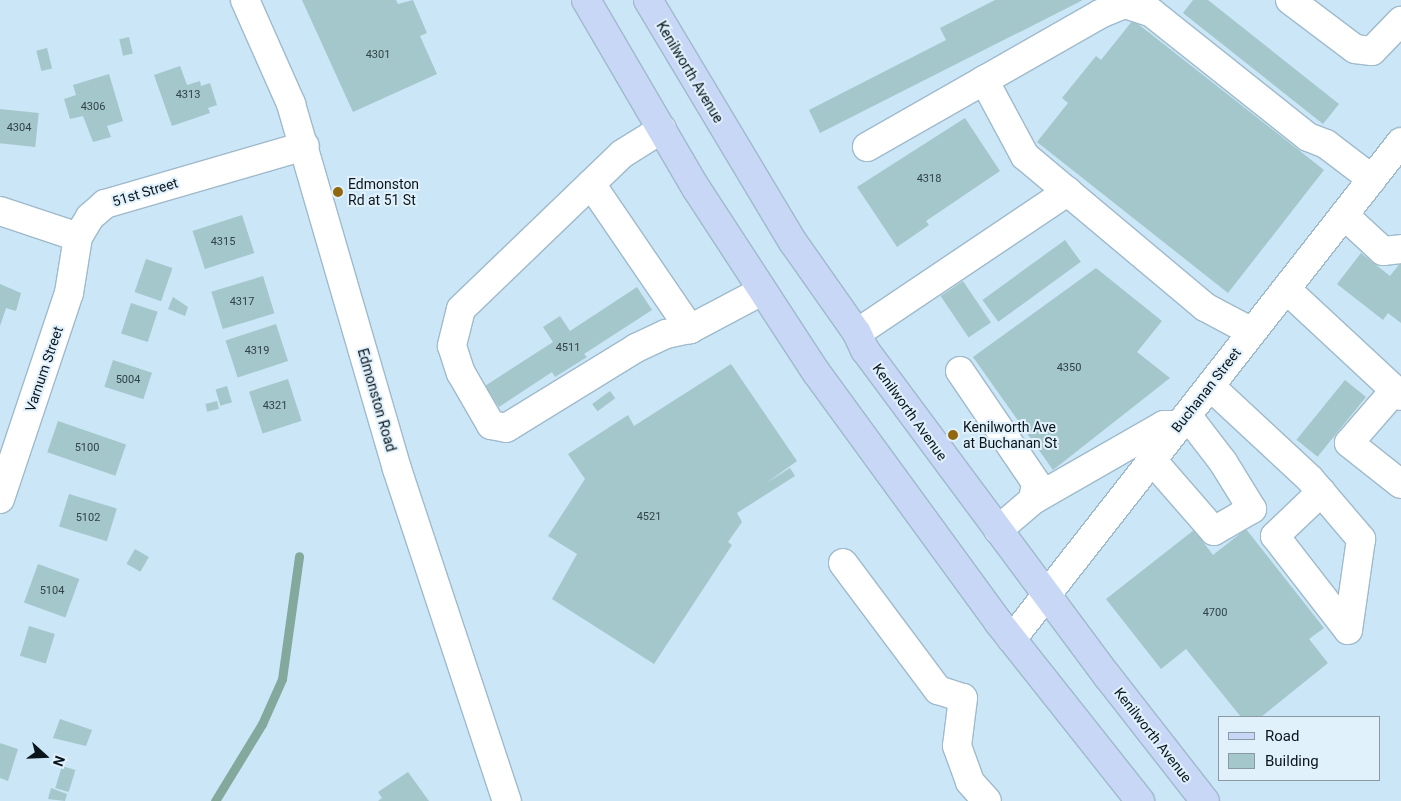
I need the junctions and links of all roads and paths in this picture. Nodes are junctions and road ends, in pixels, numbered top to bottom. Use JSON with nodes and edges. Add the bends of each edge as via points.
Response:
{"nodes":[{"id":1,"x":245,"y":0,"type":"edge"},
{"id":2,"x":586,"y":0,"type":"edge"},
{"id":3,"x":648,"y":0,"type":"edge"},
{"id":4,"x":1290,"y":0,"type":"edge"},
{"id":5,"x":1401,"y":20,"type":"edge"},
{"id":6,"x":984,"y":80,"type":"junction"},
{"id":7,"x":662,"y":128,"type":"junction"},
{"id":8,"x":1401,"y":142,"type":"edge"},
{"id":9,"x":305,"y":146,"type":"junction"},
{"id":10,"x":867,"y":147,"type":"dead end"},
{"id":11,"x":1372,"y":179,"type":"junction"},
{"id":12,"x":591,"y":184,"type":"junction"},
{"id":13,"x":1068,"y":191,"type":"junction"},
{"id":14,"x":0,"y":211,"type":"edge"},
{"id":15,"x":1344,"y":214,"type":"junction"},
{"id":16,"x":78,"y":237,"type":"junction"},
{"id":17,"x":1401,"y":249,"type":"edge"},
{"id":18,"x":1286,"y":289,"type":"junction"},
{"id":19,"x":762,"y":291,"type":"junction"},
{"id":20,"x":690,"y":330,"type":"junction"},
{"id":21,"x":1252,"y":332,"type":"junction"},
{"id":22,"x":857,"y":333,"type":"junction"},
{"id":23,"x":960,"y":371,"type":"dead end"},
{"id":24,"x":1210,"y":386,"type":"junction"},
{"id":25,"x":1398,"y":393,"type":"edge"},
{"id":26,"x":1183,"y":420,"type":"junction"},
{"id":27,"x":1152,"y":460,"type":"junction"},
{"id":28,"x":1401,"y":484,"type":"edge"},
{"id":29,"x":1321,"y":492,"type":"dead end"},
{"id":30,"x":0,"y":499,"type":"edge"},
{"id":31,"x":1033,"y":500,"type":"junction"},
{"id":32,"x":998,"y":530,"type":"junction"},
{"id":33,"x":843,"y":563,"type":"dead end"},
{"id":34,"x":1047,"y":595,"type":"junction"},
{"id":35,"x":1012,"y":639,"type":"junction"},
{"id":36,"x":507,"y":801,"type":"edge"},
{"id":37,"x":987,"y":801,"type":"edge"},
{"id":38,"x":1140,"y":801,"type":"edge"},
{"id":39,"x":1205,"y":801,"type":"edge"}],
"edges":[{"from":1,"to":9,"type":"street","name":"Edmonston Road","via":[[291,104]]},
{"from":2,"to":7,"type":"main road"},
{"from":3,"to":22,"type":"main road","name":"Kenilworth Avenue","via":[[793,242]]},
{"from":4,"to":5,"type":"street","via":[[1355,49],[1372,52]]},
{"from":6,"to":10,"type":"street"},
{"from":6,"to":11,"type":"street","via":[[1100,14],[1125,4],[1152,13],[1308,137],[1326,144]]},
{"from":6,"to":13,"type":"street","via":[[1026,156]]},
{"from":7,"to":12,"type":"street","via":[[622,154]]},
{"from":7,"to":19,"type":"main road"},
{"from":8,"to":11,"type":"street","name":"Buchanan Street"},
{"from":9,"to":16,"type":"street","name":"51st Street","via":[[105,204],[90,217]]},
{"from":9,"to":36,"type":"street","name":"Edmonston Road","via":[[397,469]]},
{"from":11,"to":15,"type":"street","name":"Buchanan Street"},
{"from":12,"to":20,"type":"street"},
{"from":12,"to":20,"type":"street","via":[[461,309],[455,323],[452,346],[462,373],[491,425],[506,428],[636,348],[666,334]]},
{"from":13,"to":21,"type":"street","via":[[1205,306]]},
{"from":13,"to":22,"type":"street"},
{"from":14,"to":16,"type":"street"},
{"from":15,"to":17,"type":"street","via":[[1383,251]]},
{"from":15,"to":18,"type":"street","name":"Buchanan Street"},
{"from":16,"to":30,"type":"street","name":"Varnum Street","via":[[69,293]]},
{"from":18,"to":21,"type":"street","name":"Buchanan Street"},
{"from":18,"to":25,"type":"street"},
{"from":19,"to":20,"type":"street"},
{"from":19,"to":35,"type":"main road","via":[[816,372]]},
{"from":21,"to":24,"type":"street","name":"Buchanan Street"},
{"from":22,"to":32,"type":"main road","name":"Kenilworth Avenue","via":[[870,357]]},
{"from":23,"to":31,"type":"street","via":[[1036,483]]},
{"from":24,"to":26,"type":"street","name":"Buchanan Street"},
{"from":24,"to":29,"type":"street"},
{"from":25,"to":28,"type":"street","via":[[1349,443]]},
{"from":26,"to":27,"type":"street","name":"Buchanan Street"},
{"from":26,"to":27,"type":"street","via":[[1223,462],[1252,508],[1214,531]]},
{"from":26,"to":31,"type":"street","via":[[1164,425]]},
{"from":27,"to":34,"type":"street","name":"Buchanan Street"},
{"from":31,"to":32,"type":"street"},
{"from":32,"to":34,"type":"main road","name":"Kenilworth Avenue"},
{"from":33,"to":37,"type":"street","via":[[938,690],[963,698],[956,746],[970,782]]},
{"from":34,"to":35,"type":"street","name":"Buchanan Street"},
{"from":34,"to":39,"type":"main road","name":"Kenilworth Avenue"},
{"from":35,"to":38,"type":"main road"}]}
